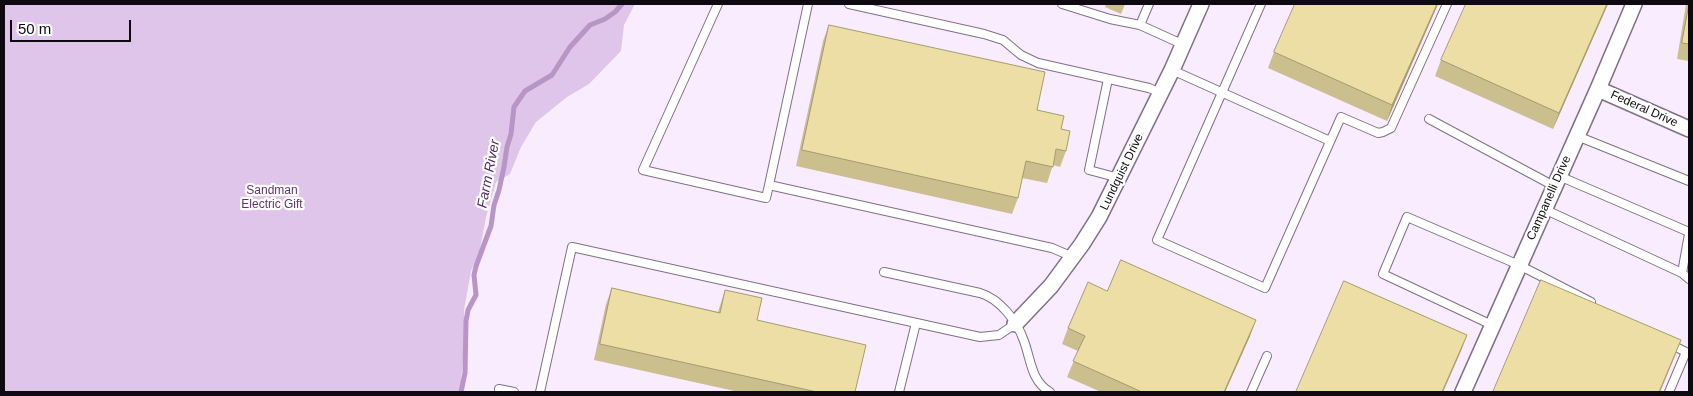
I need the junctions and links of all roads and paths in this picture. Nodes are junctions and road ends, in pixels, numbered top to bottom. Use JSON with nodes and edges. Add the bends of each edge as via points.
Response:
{"nodes":[{"id":1,"x":718,"y":4,"type":"edge"},
{"id":2,"x":808,"y":4,"type":"edge"},
{"id":3,"x":849,"y":4,"type":"edge"},
{"id":4,"x":1062,"y":4,"type":"edge"},
{"id":5,"x":1149,"y":4,"type":"edge"},
{"id":6,"x":1201,"y":4,"type":"edge"},
{"id":7,"x":1261,"y":4,"type":"edge"},
{"id":8,"x":1446,"y":4,"type":"edge"},
{"id":9,"x":1634,"y":4,"type":"edge"},
{"id":10,"x":1140,"y":25,"type":"junction"},
{"id":11,"x":1184,"y":45,"type":"junction"},
{"id":12,"x":1172,"y":70,"type":"junction"},
{"id":13,"x":1108,"y":79,"type":"junction"},
{"id":14,"x":1598,"y":89,"type":"junction"},
{"id":15,"x":1161,"y":93,"type":"junction"},
{"id":16,"x":1222,"y":93,"type":"junction"},
{"id":17,"x":1429,"y":119,"type":"dead end"},
{"id":18,"x":1689,"y":129,"type":"edge"},
{"id":19,"x":1577,"y":136,"type":"junction"},
{"id":20,"x":1330,"y":141,"type":"junction"},
{"id":21,"x":1119,"y":178,"type":"junction"},
{"id":22,"x":1556,"y":181,"type":"junction"},
{"id":23,"x":1689,"y":181,"type":"edge"},
{"id":24,"x":769,"y":185,"type":"junction"},
{"id":25,"x":1544,"y":209,"type":"junction"},
{"id":26,"x":1689,"y":233,"type":"edge"},
{"id":27,"x":1073,"y":257,"type":"junction"},
{"id":28,"x":1519,"y":265,"type":"junction"},
{"id":29,"x":884,"y":272,"type":"dead end"},
{"id":30,"x":1682,"y":273,"type":"junction"},
{"id":31,"x":1689,"y":279,"type":"edge"},
{"id":32,"x":1598,"y":306,"type":"edge"},
{"id":33,"x":916,"y":323,"type":"junction"},
{"id":34,"x":1015,"y":324,"type":"junction"},
{"id":35,"x":1492,"y":326,"type":"junction"},
{"id":36,"x":1660,"y":338,"type":"edge"},
{"id":37,"x":1267,"y":356,"type":"dead end"},
{"id":38,"x":499,"y":389,"type":"dead end"},
{"id":39,"x":514,"y":392,"type":"edge"},
{"id":40,"x":540,"y":392,"type":"edge"},
{"id":41,"x":899,"y":392,"type":"edge"},
{"id":42,"x":1050,"y":392,"type":"edge"},
{"id":43,"x":1251,"y":392,"type":"edge"},
{"id":44,"x":1463,"y":392,"type":"edge"},
{"id":45,"x":1669,"y":392,"type":"edge"}],
"edges":[{"from":1,"to":24,"type":"lane","via":[[643,170],[766,198]]},
{"from":2,"to":24,"type":"lane"},
{"from":3,"to":13,"type":"lane","via":[[984,34],[1003,40],[1021,55],[1038,63]]},
{"from":4,"to":10,"type":"lane","via":[[1110,20]]},
{"from":5,"to":10,"type":"lane"},
{"from":6,"to":11,"type":"street","name":"Lundquist Drive"},
{"from":7,"to":16,"type":"lane"},
{"from":8,"to":20,"type":"lane","via":[[1391,128],[1378,133],[1341,117]]},
{"from":9,"to":14,"type":"street","name":"Campanelli Drive"},
{"from":10,"to":11,"type":"lane"},
{"from":11,"to":12,"type":"street","name":"Lundquist Drive"},
{"from":12,"to":15,"type":"street","name":"Lundquist Drive"},
{"from":12,"to":16,"type":"lane"},
{"from":13,"to":15,"type":"lane"},
{"from":13,"to":21,"type":"lane","via":[[1088,170]]},
{"from":14,"to":18,"type":"street","name":"Federal Drive"},
{"from":14,"to":19,"type":"street","name":"Campanelli Drive"},
{"from":15,"to":21,"type":"street","name":"Lundquist Drive"},
{"from":16,"to":20,"type":"lane"},
{"from":16,"to":20,"type":"lane","via":[[1157,240],[1265,288]]},
{"from":17,"to":22,"type":"lane"},
{"from":19,"to":22,"type":"street","name":"Campanelli Drive"},
{"from":19,"to":23,"type":"lane"},
{"from":21,"to":27,"type":"street","name":"Lundquist Drive"},
{"from":22,"to":25,"type":"street","name":"Campanelli Drive"},
{"from":22,"to":26,"type":"lane"},
{"from":24,"to":27,"type":"lane","via":[[1052,248]]},
{"from":25,"to":28,"type":"street","name":"Campanelli Drive"},
{"from":25,"to":30,"type":"lane"},
{"from":26,"to":30,"type":"lane"},
{"from":27,"to":34,"type":"street","name":"Lundquist Drive"},
{"from":28,"to":32,"type":"lane"},
{"from":28,"to":35,"type":"street","name":"Campanelli Drive"},
{"from":28,"to":35,"type":"lane","via":[[1407,217],[1383,274]]},
{"from":29,"to":34,"type":"lane","via":[[986,295],[999,303]]},
{"from":30,"to":31,"type":"lane"},
{"from":33,"to":34,"type":"lane","via":[[987,338],[999,335]]},
{"from":33,"to":40,"type":"lane","via":[[572,247]]},
{"from":33,"to":41,"type":"lane"},
{"from":34,"to":42,"type":"lane","via":[[1024,340],[1038,383]]},
{"from":35,"to":44,"type":"street","name":"Campanelli Drive"},
{"from":36,"to":45,"type":"lane","via":[[1686,352]]},
{"from":37,"to":43,"type":"lane"},
{"from":38,"to":39,"type":"lane"}]}
